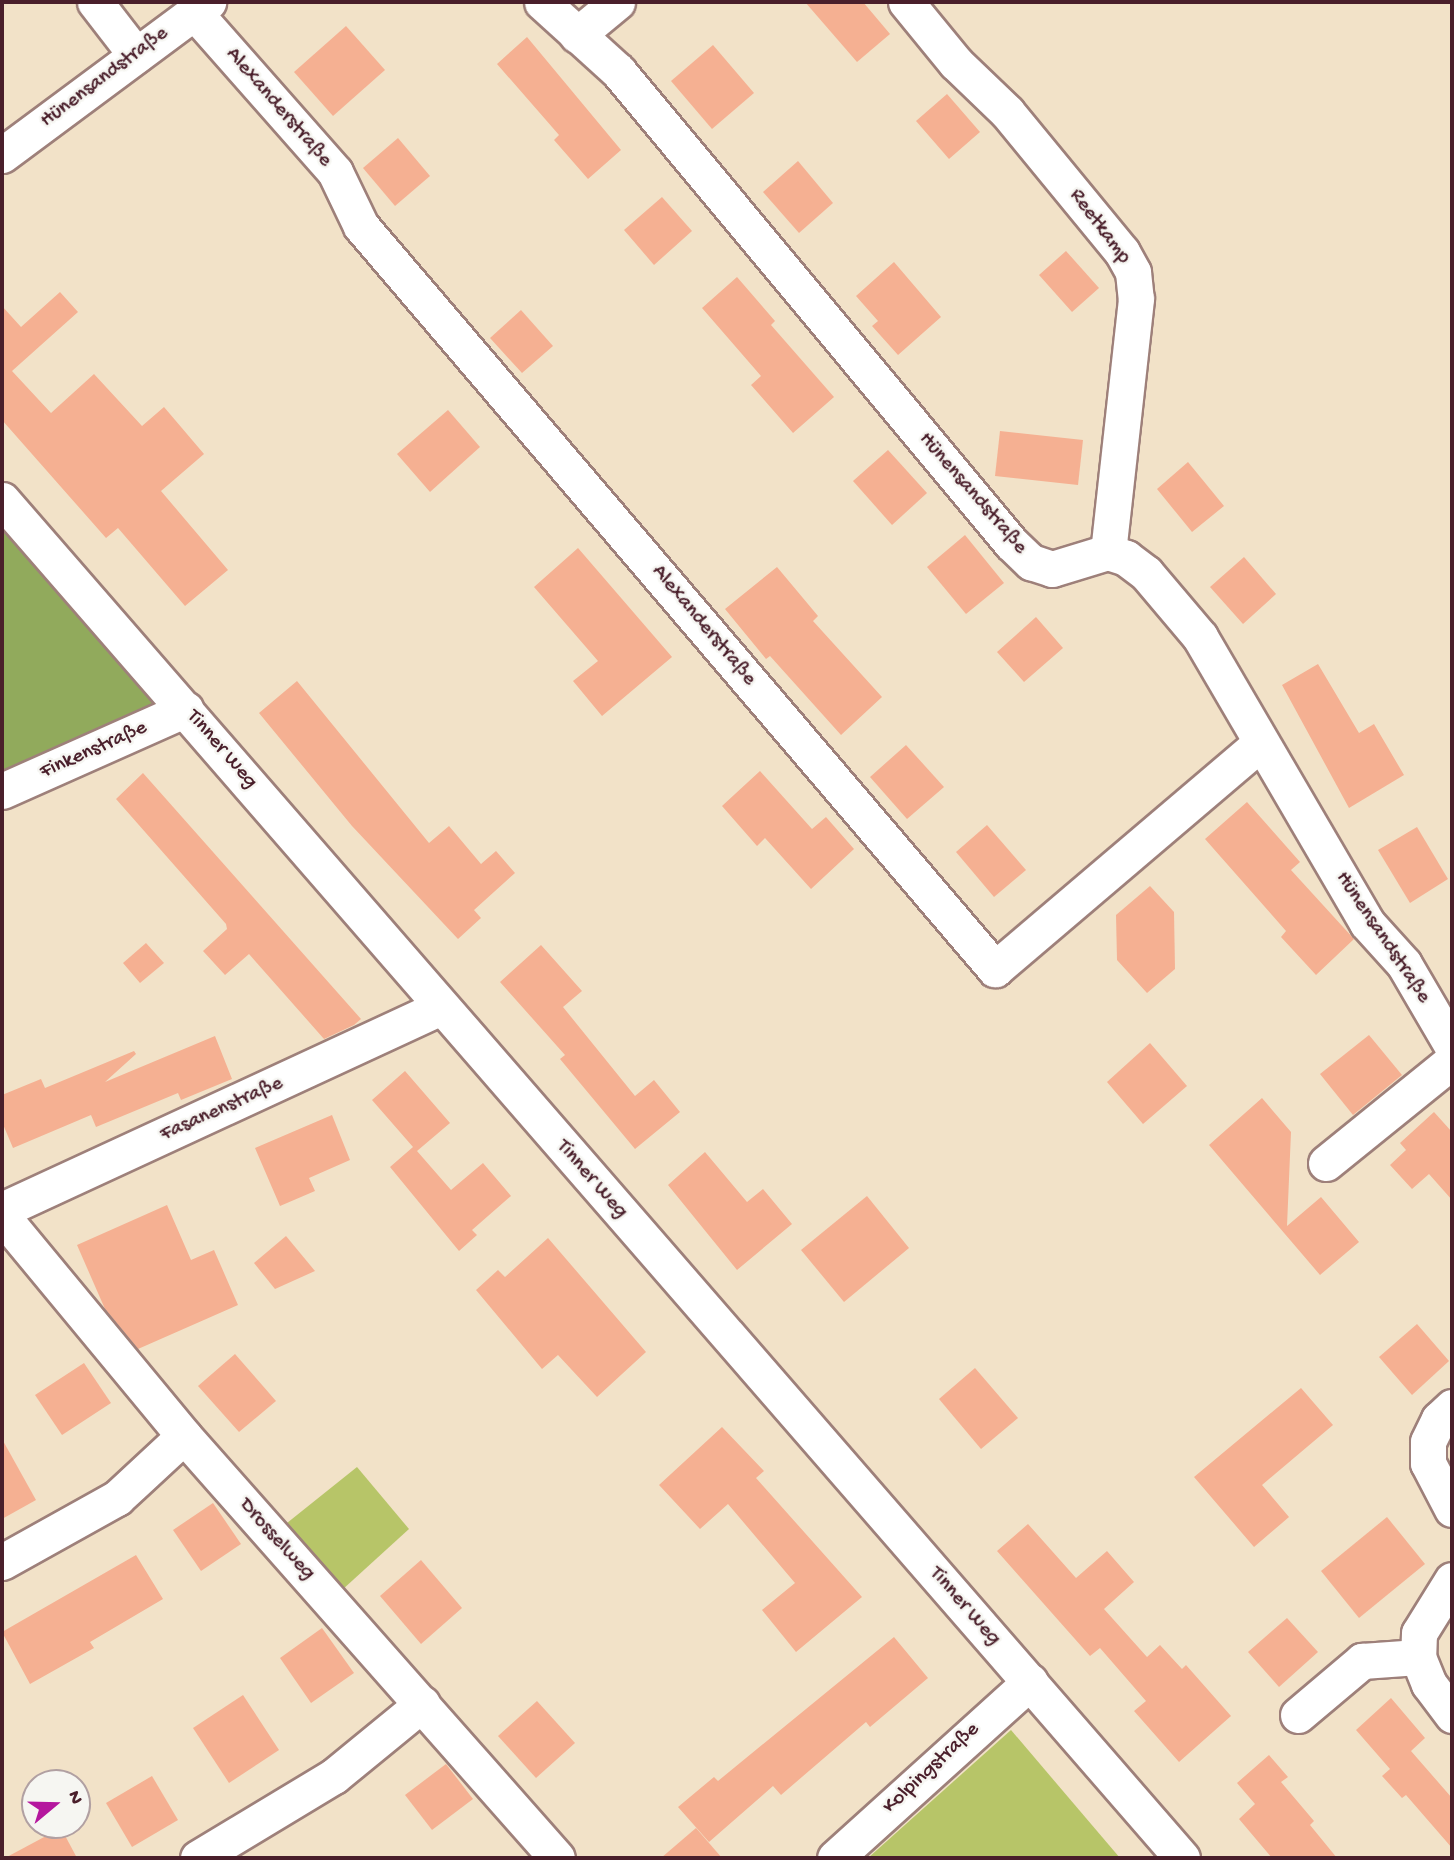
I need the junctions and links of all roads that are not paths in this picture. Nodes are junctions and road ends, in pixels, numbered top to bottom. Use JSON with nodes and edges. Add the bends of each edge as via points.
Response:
{"nodes":[{"id":1,"x":95,"y":2,"type":"edge"},
{"id":2,"x":542,"y":2,"type":"edge"},
{"id":3,"x":617,"y":2,"type":"edge"},
{"id":4,"x":906,"y":2,"type":"edge"},
{"id":5,"x":201,"y":7,"type":"edge"},
{"id":6,"x":577,"y":35,"type":"junction"},
{"id":7,"x":136,"y":55,"type":"junction"},
{"id":8,"x":2,"y":155,"type":"edge"},
{"id":9,"x":2,"y":500,"type":"edge"},
{"id":10,"x":1108,"y":552,"type":"junction"},
{"id":11,"x":186,"y":709,"type":"junction"},
{"id":12,"x":1261,"y":743,"type":"junction"},
{"id":13,"x":2,"y":791,"type":"edge"},
{"id":14,"x":441,"y":1007,"type":"junction"},
{"id":15,"x":1452,"y":1046,"type":"edge"},
{"id":16,"x":1452,"y":1061,"type":"edge"},
{"id":17,"x":1326,"y":1163,"type":"dead end"},
{"id":18,"x":2,"y":1210,"type":"edge"},
{"id":19,"x":2,"y":1216,"type":"edge"},
{"id":20,"x":1452,"y":1407,"type":"edge"},
{"id":21,"x":184,"y":1436,"type":"junction"},
{"id":22,"x":1452,"y":1508,"type":"edge"},
{"id":23,"x":2,"y":1562,"type":"edge"},
{"id":24,"x":1452,"y":1580,"type":"edge"},
{"id":25,"x":1418,"y":1657,"type":"junction"},
{"id":26,"x":1030,"y":1682,"type":"junction"},
{"id":27,"x":422,"y":1704,"type":"junction"},
{"id":28,"x":1298,"y":1715,"type":"dead end"},
{"id":29,"x":1452,"y":1715,"type":"edge"},
{"id":30,"x":198,"y":1858,"type":"edge"},
{"id":31,"x":557,"y":1858,"type":"edge"},
{"id":32,"x":835,"y":1858,"type":"edge"},
{"id":33,"x":1182,"y":1858,"type":"edge"}],
"edges":[{"from":1,"to":7,"type":"street"},
{"from":2,"to":6,"type":"street","name":"Hünensandstraße"},
{"from":3,"to":6,"type":"street"},
{"from":4,"to":10,"type":"street","name":"Reetkamp","via":[[956,63],[1007,112],[1122,252],[1133,272],[1136,299]]},
{"from":5,"to":7,"type":"street","name":"Hünensandstraße"},
{"from":5,"to":12,"type":"street","name":"Alexanderstraße","via":[[335,172],[361,226],[995,969]]},
{"from":6,"to":10,"type":"street","name":"Hünensandstraße","via":[[618,71],[1011,543],[1031,562],[1052,569]]},
{"from":7,"to":8,"type":"street","name":"Hünensandstraße"},
{"from":9,"to":11,"type":"street","name":"Tinner Weg"},
{"from":10,"to":12,"type":"street","name":"Hünensandstraße","via":[[1146,573],[1200,637]]},
{"from":11,"to":13,"type":"street","name":"Finkenstraße"},
{"from":11,"to":14,"type":"street","name":"Tinner Weg"},
{"from":12,"to":15,"type":"street","name":"Hünensandstraße","via":[[1367,923],[1404,964]]},
{"from":14,"to":18,"type":"street","name":"Fasanenstraße"},
{"from":14,"to":26,"type":"street","name":"Tinner Weg"},
{"from":16,"to":17,"type":"street"},
{"from":19,"to":21,"type":"street","name":"Drosselweg"},
{"from":20,"to":22,"type":"street","via":[[1439,1419],[1428,1442],[1428,1463]]},
{"from":21,"to":23,"type":"street","via":[[117,1498]]},
{"from":21,"to":27,"type":"street","name":"Drosselweg"},
{"from":24,"to":25,"type":"street","via":[[1419,1633]]},
{"from":25,"to":28,"type":"street","via":[[1362,1661]]},
{"from":25,"to":29,"type":"street","via":[[1429,1684]]},
{"from":26,"to":32,"type":"street","name":"Kolpingstraße"},
{"from":26,"to":33,"type":"street","name":"Tinner Weg"},
{"from":27,"to":30,"type":"street","via":[[334,1776]]},
{"from":27,"to":31,"type":"street","name":"Drosselweg"}]}
